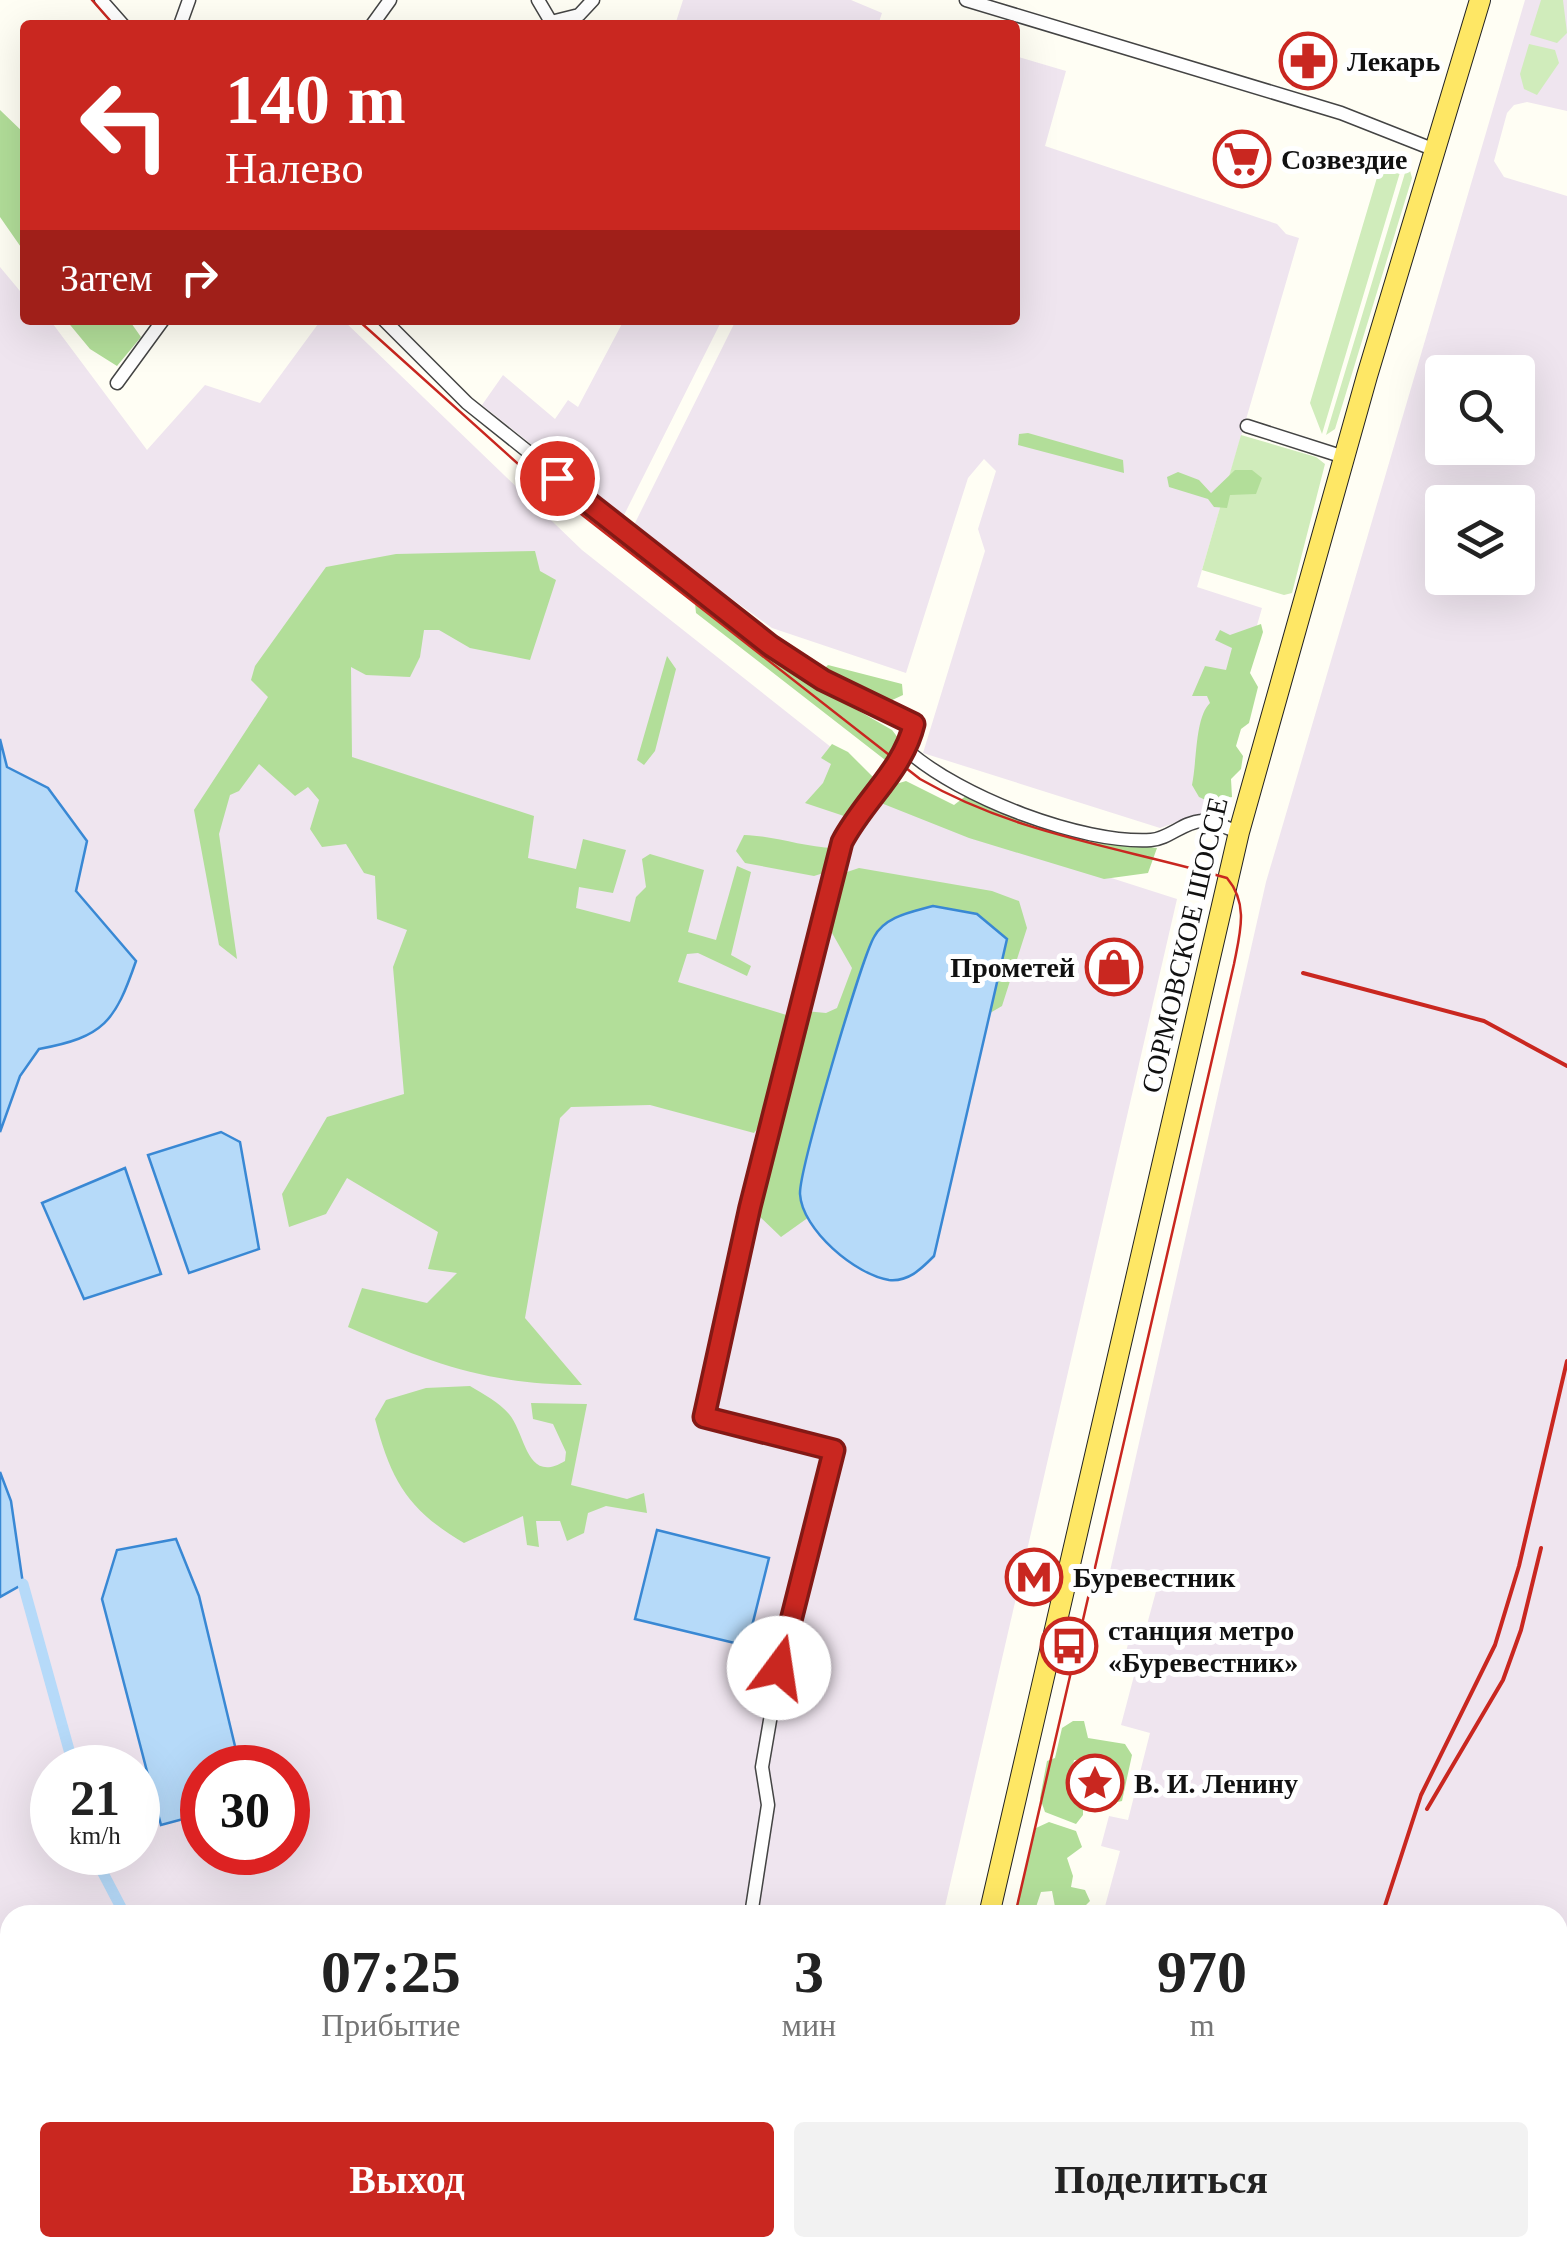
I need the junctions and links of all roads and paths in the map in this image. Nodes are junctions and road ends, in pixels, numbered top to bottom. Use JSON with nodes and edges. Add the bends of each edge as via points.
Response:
{"nodes":[{"id":1,"x":100,"y":0,"type":"edge"},
{"id":2,"x":592,"y":0,"type":"edge"},
{"id":3,"x":966,"y":0,"type":"edge"},
{"id":4,"x":1480,"y":0,"type":"edge"},
{"id":5,"x":118,"y":20,"type":"edge"},
{"id":6,"x":560,"y":20,"type":"edge"},
{"id":7,"x":1016,"y":20,"type":"edge"},
{"id":8,"x":1020,"y":21,"type":"edge"},
{"id":9,"x":1435,"y":150,"type":"junction"},
{"id":10,"x":158,"y":325,"type":"edge"},
{"id":11,"x":389,"y":325,"type":"edge"},
{"id":12,"x":117,"y":384,"type":"dead end"},
{"id":13,"x":1247,"y":426,"type":"dead end"},
{"id":14,"x":1344,"y":457,"type":"junction"},
{"id":15,"x":908,"y":751,"type":"junction"},
{"id":16,"x":1238,"y":832,"type":"junction"},
{"id":17,"x":753,"y":1905,"type":"edge"},
{"id":18,"x":991,"y":1905,"type":"edge"}],
"edges":[{"from":1,"to":5,"type":"street"},
{"from":2,"to":6,"type":"street","via":[[580,14]]},
{"from":3,"to":7,"type":"street"},
{"from":4,"to":9,"type":"main road","name":"СОРМОВСКОЕ ШОССЕ"},
{"from":8,"to":9,"type":"street","via":[[1360,119]]},
{"from":9,"to":14,"type":"main road","name":"СОРМОВСКОЕ ШОССЕ"},
{"from":10,"to":12,"type":"street"},
{"from":11,"to":15,"type":"street","via":[[467,403],[771,646],[914,724]]},
{"from":13,"to":14,"type":"street"},
{"from":14,"to":16,"type":"main road","name":"СОРМОВСКОЕ ШОССЕ"},
{"from":15,"to":16,"type":"street","via":[[929,770],[1007,807],[1100,836],[1154,840],[1202,821]]},
{"from":15,"to":17,"type":"street","via":[[842,842],[704,1417],[834,1450],[779,1668],[762,1766],[768,1805]]},
{"from":16,"to":18,"type":"main road","name":"СОРМОВСКОЕ ШОССЕ"}]}
